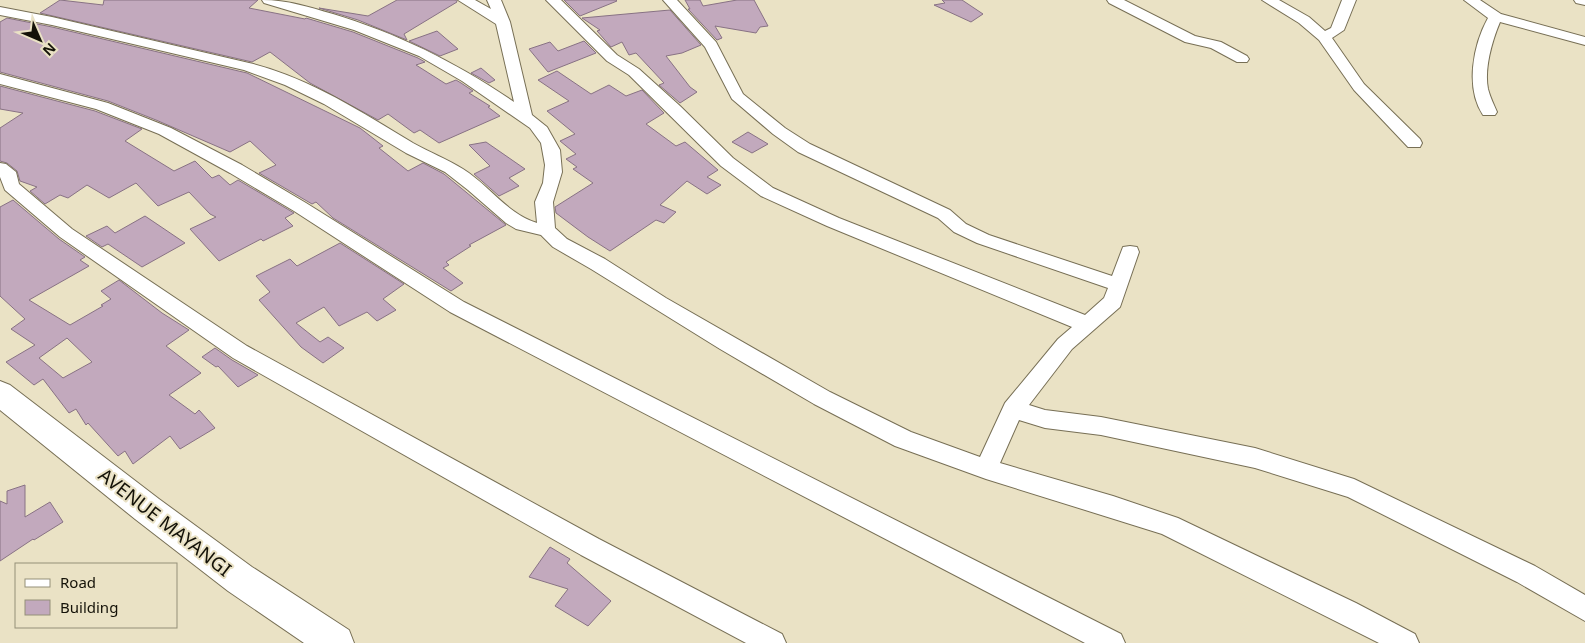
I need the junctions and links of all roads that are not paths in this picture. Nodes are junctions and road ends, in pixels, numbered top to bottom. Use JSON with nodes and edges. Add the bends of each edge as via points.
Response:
{"nodes":[{"id":1,"x":269,"y":0,"type":"edge"},
{"id":2,"x":465,"y":0,"type":"edge"},
{"id":3,"x":494,"y":0,"type":"edge"},
{"id":4,"x":553,"y":0,"type":"edge"},
{"id":5,"x":670,"y":0,"type":"edge"},
{"id":6,"x":1269,"y":0,"type":"edge"},
{"id":7,"x":1349,"y":0,"type":"edge"},
{"id":8,"x":1470,"y":0,"type":"edge"},
{"id":9,"x":1581,"y":0,"type":"edge"},
{"id":10,"x":1123,"y":1,"type":"edge"},
{"id":11,"x":1585,"y":1,"type":"edge"},
{"id":12,"x":0,"y":11,"type":"edge"},
{"id":13,"x":1496,"y":17,"type":"junction"},
{"id":14,"x":504,"y":22,"type":"junction"},
{"id":15,"x":1324,"y":37,"type":"junction"},
{"id":16,"x":1585,"y":41,"type":"edge"},
{"id":17,"x":1242,"y":59,"type":"dead end"},
{"id":18,"x":0,"y":79,"type":"edge"},
{"id":19,"x":1490,"y":112,"type":"dead end"},
{"id":20,"x":525,"y":117,"type":"junction"},
{"id":21,"x":1414,"y":144,"type":"dead end"},
{"id":22,"x":0,"y":168,"type":"edge"},
{"id":23,"x":546,"y":230,"type":"junction"},
{"id":24,"x":1130,"y":252,"type":"dead end"},
{"id":25,"x":1119,"y":285,"type":"junction"},
{"id":26,"x":1088,"y":324,"type":"junction"},
{"id":27,"x":0,"y":393,"type":"edge"},
{"id":28,"x":1013,"y":409,"type":"junction"},
{"id":29,"x":986,"y":469,"type":"junction"},
{"id":30,"x":1585,"y":609,"type":"edge"},
{"id":31,"x":336,"y":643,"type":"edge"},
{"id":32,"x":773,"y":643,"type":"edge"},
{"id":33,"x":1112,"y":643,"type":"edge"},
{"id":34,"x":1406,"y":643,"type":"edge"}],
"edges":[{"from":1,"to":20,"type":"street","via":[[413,49],[443,63]]},
{"from":2,"to":14,"type":"street"},
{"from":3,"to":14,"type":"street"},
{"from":4,"to":26,"type":"street","via":[[612,58],[634,72],[674,109],[726,162],[767,192],[850,229]]},
{"from":5,"to":25,"type":"street","via":[[711,45],[737,96],[804,148],[944,214],[960,228],[983,239]]},
{"from":6,"to":15,"type":"street","via":[[1304,20]]},
{"from":7,"to":15,"type":"street","via":[[1337,30]]},
{"from":8,"to":13,"type":"street"},
{"from":9,"to":11,"type":"street"},
{"from":10,"to":17,"type":"street","via":[[1190,39],[1216,46]]},
{"from":12,"to":23,"type":"street","via":[[274,74],[330,100],[406,146],[427,155],[465,178],[506,214],[526,226],[533,230]]},
{"from":13,"to":16,"type":"street"},
{"from":13,"to":19,"type":"street","via":[[1485,41],[1480,80]]},
{"from":14,"to":20,"type":"street"},
{"from":15,"to":21,"type":"street","via":[[1359,87]]},
{"from":18,"to":33,"type":"street","via":[[102,106],[165,131],[292,202],[457,307]]},
{"from":20,"to":23,"type":"street","via":[[546,134],[550,142],[554,169],[544,202]]},
{"from":22,"to":32,"type":"street","via":[[10,176],[11,186],[66,233],[240,352],[582,542]]},
{"from":23,"to":29,"type":"street","via":[[560,243],[822,398],[903,439]]},
{"from":24,"to":25,"type":"street"},
{"from":25,"to":26,"type":"street","via":[[1112,302]]},
{"from":26,"to":28,"type":"street","via":[[1065,344]]},
{"from":27,"to":31,"type":"street","name":"AVENUE MAYANGI","via":[[240,580]]},
{"from":28,"to":29,"type":"street"},
{"from":28,"to":30,"type":"street","via":[[1045,419],[1101,426],[1255,458],[1354,489],[1526,574]]},
{"from":29,"to":34,"type":"street","via":[[1169,526]]}]}
